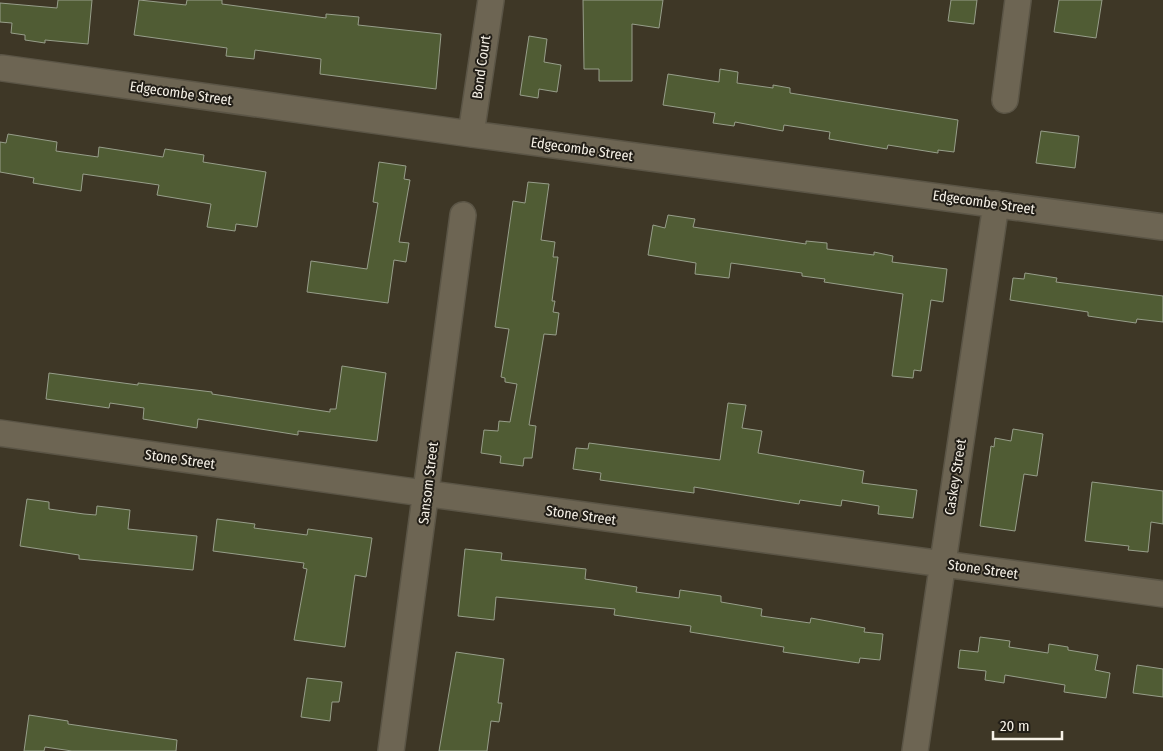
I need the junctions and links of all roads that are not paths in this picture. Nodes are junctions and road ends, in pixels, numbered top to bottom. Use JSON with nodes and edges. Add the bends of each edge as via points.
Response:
{"nodes":[{"id":1,"x":491,"y":0,"type":"edge"},
{"id":2,"x":1018,"y":0,"type":"edge"},
{"id":3,"x":2,"y":68,"type":"dead end"},
{"id":4,"x":1005,"y":100,"type":"dead end"},
{"id":5,"x":471,"y":134,"type":"junction"},
{"id":6,"x":996,"y":204,"type":"junction"},
{"id":7,"x":463,"y":215,"type":"dead end"},
{"id":8,"x":1163,"y":227,"type":"edge"},
{"id":9,"x":0,"y":433,"type":"edge"},
{"id":10,"x":427,"y":494,"type":"junction"},
{"id":11,"x":942,"y":564,"type":"junction"},
{"id":12,"x":1163,"y":594,"type":"edge"},
{"id":13,"x":391,"y":751,"type":"edge"},
{"id":14,"x":915,"y":751,"type":"edge"}],
"edges":[{"from":1,"to":5,"type":"street","name":"Bond Court"},
{"from":2,"to":4,"type":"street"},
{"from":3,"to":5,"type":"street","name":"Edgecombe Street"},
{"from":5,"to":6,"type":"street","name":"Edgecombe Street"},
{"from":6,"to":8,"type":"street","name":"Edgecombe Street"},
{"from":6,"to":11,"type":"street","name":"Caskey Street"},
{"from":7,"to":10,"type":"street","name":"Sansom Street"},
{"from":9,"to":10,"type":"street","name":"Stone Street"},
{"from":10,"to":11,"type":"street","name":"Stone Street"},
{"from":10,"to":13,"type":"street","name":"Sansom Street"},
{"from":11,"to":12,"type":"street","name":"Stone Street"},
{"from":11,"to":14,"type":"street","name":"Caskey Street"}]}
